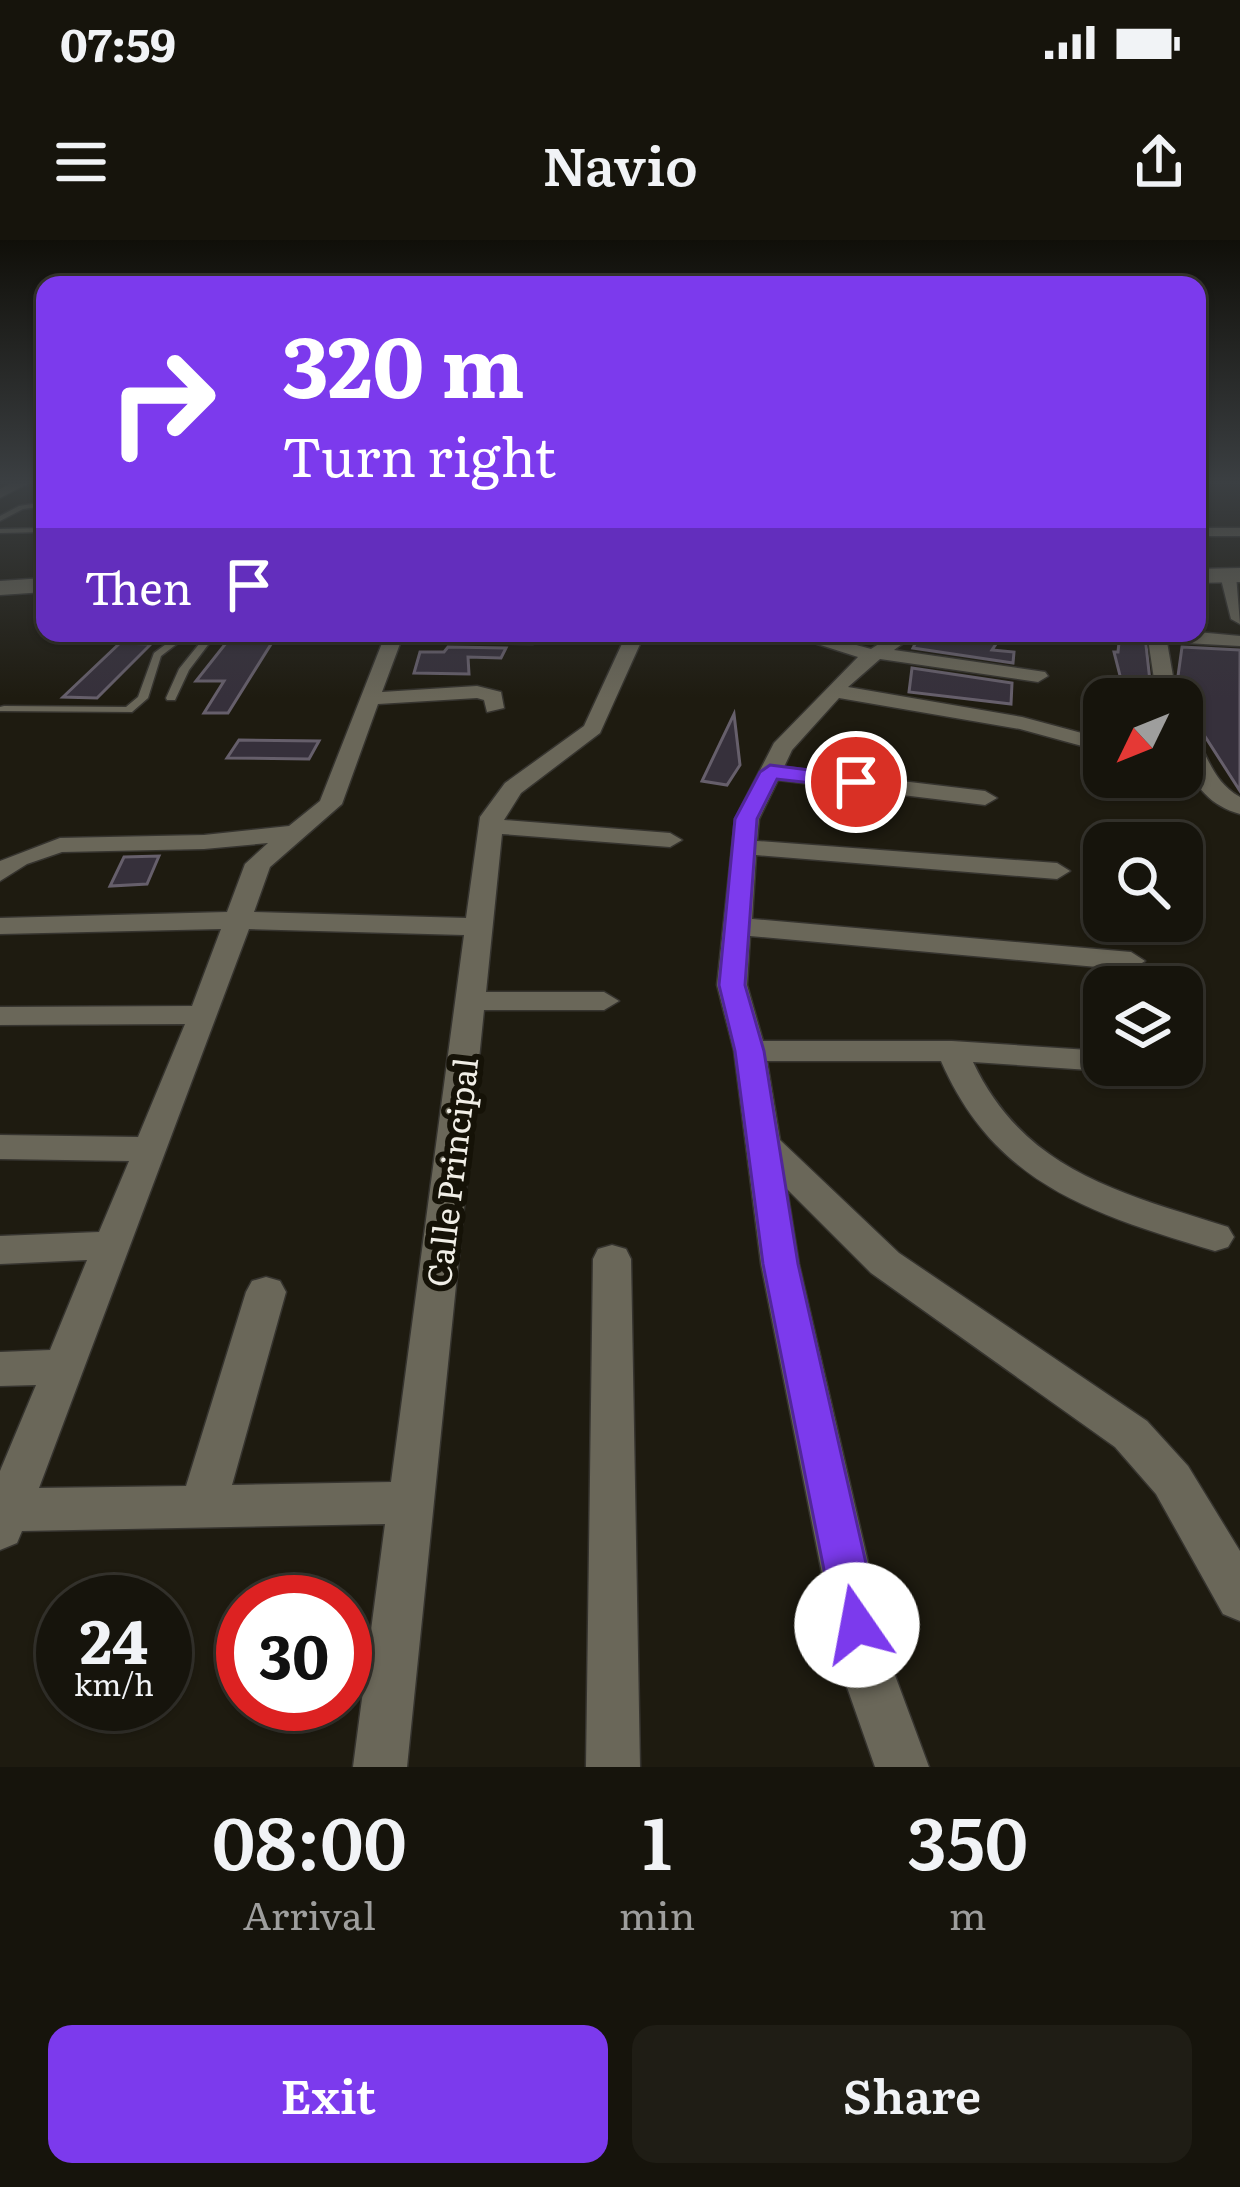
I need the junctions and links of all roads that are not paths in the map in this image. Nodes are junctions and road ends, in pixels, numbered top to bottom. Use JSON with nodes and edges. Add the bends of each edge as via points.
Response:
{"nodes":[{"id":1,"x":36,"y":586,"type":"edge"},
{"id":2,"x":1235,"y":586,"type":"edge"},
{"id":3,"x":0,"y":588,"type":"edge"},
{"id":4,"x":1240,"y":619,"type":"edge"},
{"id":5,"x":1206,"y":638,"type":"edge"},
{"id":6,"x":1240,"y":641,"type":"edge"},
{"id":7,"x":175,"y":642,"type":"edge"},
{"id":8,"x":206,"y":642,"type":"edge"},
{"id":9,"x":391,"y":642,"type":"edge"},
{"id":10,"x":632,"y":642,"type":"edge"},
{"id":11,"x":828,"y":642,"type":"edge"},
{"id":12,"x":894,"y":642,"type":"edge"},
{"id":13,"x":1157,"y":642,"type":"edge"},
{"id":14,"x":875,"y":654,"type":"junction"},
{"id":15,"x":1038,"y":676,"type":"dead end"},
{"id":16,"x":1163,"y":678,"type":"edge"},
{"id":17,"x":835,"y":691,"type":"junction"},
{"id":18,"x":171,"y":698,"type":"dead end"},
{"id":19,"x":368,"y":699,"type":"junction"},
{"id":20,"x":494,"y":708,"type":"dead end"},
{"id":21,"x":4,"y":709,"type":"dead end"},
{"id":22,"x":1083,"y":740,"type":"edge"},
{"id":23,"x":770,"y":772,"type":"junction"},
{"id":24,"x":1203,"y":774,"type":"edge"},
{"id":25,"x":985,"y":798,"type":"dead end"},
{"id":26,"x":1240,"y":807,"type":"edge"},
{"id":27,"x":490,"y":826,"type":"junction"},
{"id":28,"x":298,"y":832,"type":"junction"},
{"id":29,"x":670,"y":840,"type":"dead end"},
{"id":30,"x":744,"y":847,"type":"junction"},
{"id":31,"x":1057,"y":871,"type":"dead end"},
{"id":32,"x":0,"y":873,"type":"edge"},
{"id":33,"x":235,"y":920,"type":"junction"},
{"id":34,"x":0,"y":926,"type":"edge"},
{"id":35,"x":735,"y":926,"type":"junction"},
{"id":36,"x":479,"y":927,"type":"junction"},
{"id":37,"x":1131,"y":961,"type":"dead end"},
{"id":38,"x":470,"y":1001,"type":"junction"},
{"id":39,"x":604,"y":1001,"type":"dead end"},
{"id":40,"x":204,"y":1015,"type":"junction"},
{"id":41,"x":0,"y":1016,"type":"edge"},
{"id":42,"x":750,"y":1051,"type":"junction"},
{"id":43,"x":952,"y":1051,"type":"junction"},
{"id":44,"x":1083,"y":1060,"type":"edge"},
{"id":45,"x":764,"y":1145,"type":"junction"},
{"id":46,"x":0,"y":1148,"type":"edge"},
{"id":47,"x":151,"y":1149,"type":"junction"},
{"id":48,"x":1216,"y":1237,"type":"dead end"},
{"id":49,"x":112,"y":1245,"type":"junction"},
{"id":50,"x":0,"y":1250,"type":"edge"},
{"id":51,"x":612,"y":1259,"type":"dead end"},
{"id":52,"x":266,"y":1292,"type":"dead end"},
{"id":53,"x":67,"y":1367,"type":"junction"},
{"id":54,"x":0,"y":1369,"type":"edge"},
{"id":55,"x":411,"y":1503,"type":"junction"},
{"id":56,"x":203,"y":1507,"type":"junction"},
{"id":57,"x":4,"y":1519,"type":"edge"},
{"id":58,"x":1240,"y":1597,"type":"edge"},
{"id":59,"x":380,"y":1767,"type":"edge"},
{"id":60,"x":613,"y":1767,"type":"edge"},
{"id":61,"x":902,"y":1767,"type":"edge"}],
"edges":[{"from":1,"to":3,"type":"main road"},
{"from":2,"to":4,"type":"street"},
{"from":5,"to":6,"type":"street"},
{"from":7,"to":21,"type":"lane","via":[[157,656],[143,698],[128,710]]},
{"from":8,"to":18,"type":"lane"},
{"from":9,"to":19,"type":"street"},
{"from":10,"to":27,"type":"street","via":[[593,729],[513,788]]},
{"from":11,"to":14,"type":"street"},
{"from":12,"to":14,"type":"street"},
{"from":13,"to":16,"type":"street"},
{"from":14,"to":15,"type":"street"},
{"from":14,"to":17,"type":"street"},
{"from":17,"to":22,"type":"street"},
{"from":17,"to":23,"type":"street"},
{"from":19,"to":20,"type":"street","via":[[484,693],[494,696]]},
{"from":19,"to":28,"type":"street","via":[[330,805]]},
{"from":23,"to":25,"type":"street"},
{"from":23,"to":30,"type":"street","via":[[746,819]]},
{"from":24,"to":26,"type":"street","via":[[1211,790]]},
{"from":27,"to":29,"type":"street"},
{"from":27,"to":36,"type":"street","name":"Calle Principal"},
{"from":28,"to":32,"type":"street","via":[[60,845]]},
{"from":28,"to":33,"type":"street","via":[[258,864]]},
{"from":30,"to":31,"type":"street"},
{"from":30,"to":35,"type":"street"},
{"from":33,"to":34,"type":"street"},
{"from":33,"to":36,"type":"street"},
{"from":33,"to":40,"type":"street"},
{"from":35,"to":37,"type":"street"},
{"from":35,"to":42,"type":"street","via":[[732,985]]},
{"from":36,"to":38,"type":"street","name":"Calle Principal"},
{"from":38,"to":39,"type":"street"},
{"from":38,"to":55,"type":"street","name":"Calle Principal"},
{"from":40,"to":41,"type":"street"},
{"from":40,"to":47,"type":"street"},
{"from":42,"to":43,"type":"street"},
{"from":42,"to":45,"type":"street"},
{"from":43,"to":44,"type":"street"},
{"from":43,"to":48,"type":"street","via":[[967,1092],[1012,1150],[1055,1176]]},
{"from":45,"to":58,"type":"street","via":[[885,1263],[1131,1434],[1172,1480]]},
{"from":45,"to":61,"type":"street","via":[[780,1264],[867,1670]]},
{"from":46,"to":47,"type":"street"},
{"from":47,"to":49,"type":"street"},
{"from":49,"to":50,"type":"street"},
{"from":49,"to":53,"type":"street"},
{"from":51,"to":60,"type":"street"},
{"from":52,"to":56,"type":"street"},
{"from":53,"to":54,"type":"street"},
{"from":53,"to":57,"type":"street"},
{"from":55,"to":56,"type":"street"},
{"from":55,"to":59,"type":"street","name":"Calle Principal"},
{"from":56,"to":57,"type":"street"}]}
